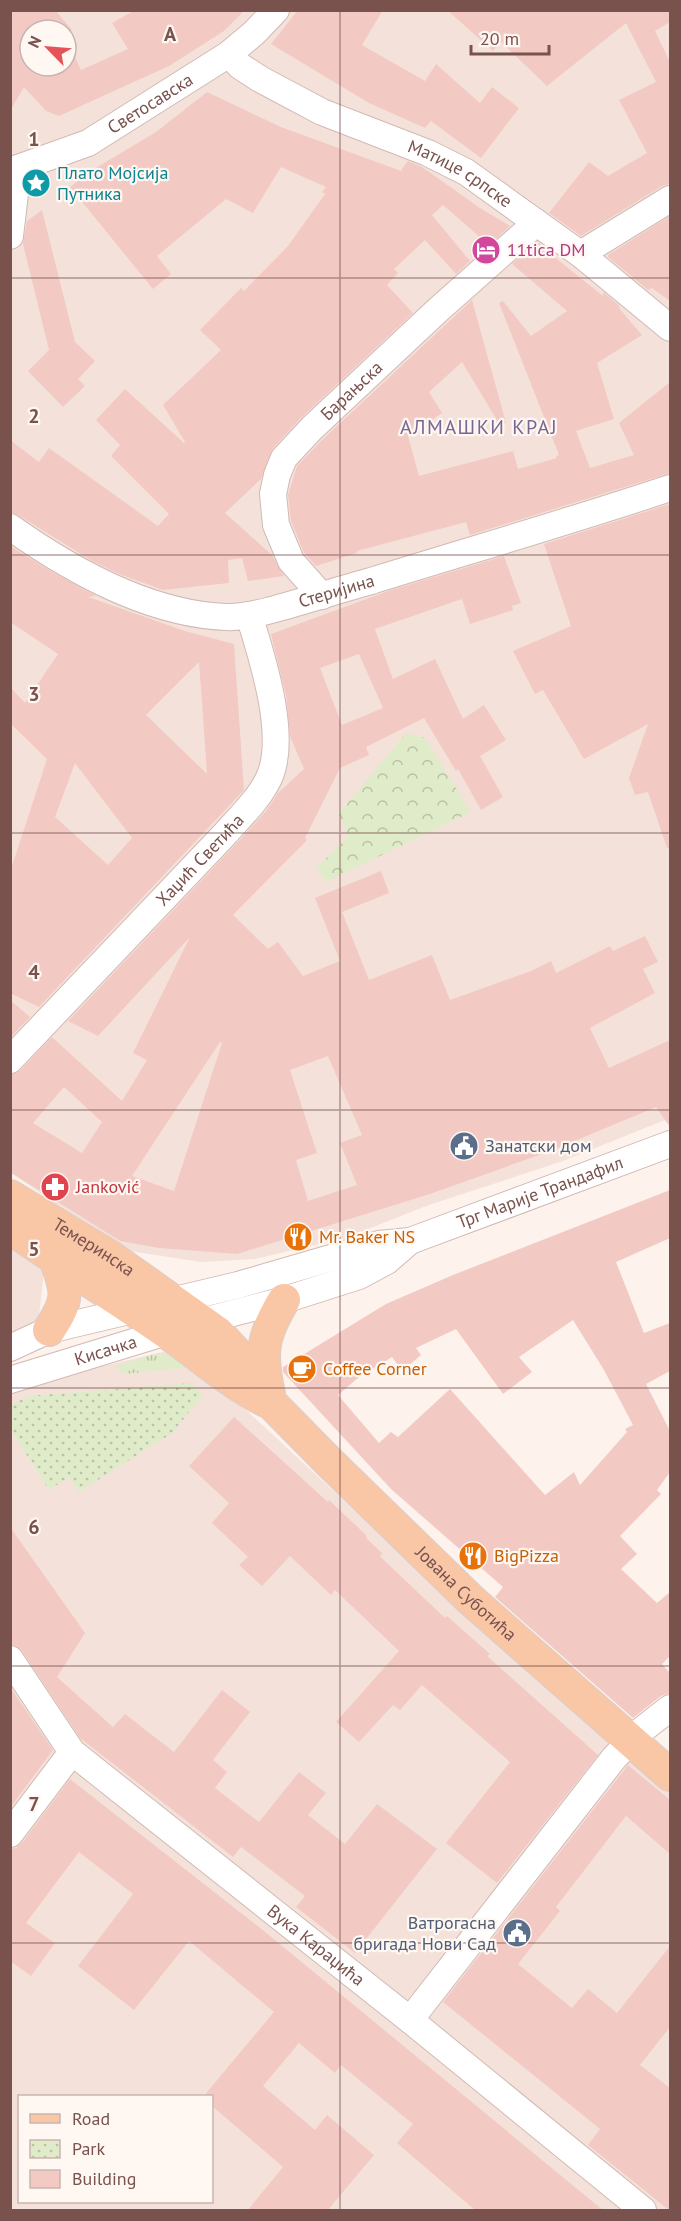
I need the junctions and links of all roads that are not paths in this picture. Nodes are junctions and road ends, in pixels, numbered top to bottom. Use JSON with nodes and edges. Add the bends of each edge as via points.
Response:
{"nodes":[{"id":1,"x":276,"y":10,"type":"edge"},
{"id":2,"x":230,"y":54,"type":"junction"},
{"id":3,"x":14,"y":165,"type":"edge"},
{"id":4,"x":670,"y":199,"type":"edge"},
{"id":5,"x":536,"y":222,"type":"junction"},
{"id":6,"x":10,"y":236,"type":"edge"},
{"id":7,"x":583,"y":256,"type":"junction"},
{"id":8,"x":670,"y":328,"type":"edge"},
{"id":9,"x":670,"y":488,"type":"edge"},
{"id":10,"x":10,"y":527,"type":"edge"},
{"id":11,"x":322,"y":596,"type":"junction"},
{"id":12,"x":249,"y":615,"type":"junction"},
{"id":13,"x":10,"y":1060,"type":"edge"},
{"id":14,"x":670,"y":1144,"type":"edge"},
{"id":15,"x":10,"y":1196,"type":"edge"},
{"id":16,"x":10,"y":1228,"type":"edge"},
{"id":17,"x":410,"y":1241,"type":"junction"},
{"id":18,"x":55,"y":1259,"type":"junction"},
{"id":19,"x":174,"y":1300,"type":"junction"},
{"id":20,"x":284,"y":1300,"type":"junction"},
{"id":21,"x":132,"y":1310,"type":"junction"},
{"id":22,"x":202,"y":1321,"type":"junction"},
{"id":23,"x":49,"y":1330,"type":"junction"},
{"id":24,"x":167,"y":1332,"type":"junction"},
{"id":25,"x":10,"y":1348,"type":"edge"},
{"id":26,"x":10,"y":1380,"type":"edge"},
{"id":27,"x":272,"y":1403,"type":"junction"},
{"id":28,"x":10,"y":1659,"type":"edge"},
{"id":29,"x":670,"y":1708,"type":"edge"},
{"id":30,"x":630,"y":1740,"type":"junction"},
{"id":31,"x":72,"y":1752,"type":"junction"},
{"id":32,"x":670,"y":1775,"type":"edge"},
{"id":33,"x":10,"y":1834,"type":"edge"},
{"id":34,"x":410,"y":2020,"type":"junction"},
{"id":35,"x":644,"y":2211,"type":"edge"}],
"edges":[{"from":1,"to":2,"type":"street","name":"Светосавска"},
{"from":2,"to":3,"type":"street","name":"Светосавска","via":[[88,142]]},
{"from":2,"to":5,"type":"street","name":"Матице српске","via":[[260,80],[322,112],[466,172]]},
{"from":3,"to":6,"type":"street"},
{"from":4,"to":7,"type":"street"},
{"from":5,"to":7,"type":"street","name":"Матице српске"},
{"from":5,"to":11,"type":"street","name":"Барањска","via":[[284,458],[273,494],[276,525],[291,561]]},
{"from":7,"to":8,"type":"street","name":"Матице српске"},
{"from":9,"to":11,"type":"street","name":"Стеријина"},
{"from":10,"to":12,"type":"street","name":"Стеријина","via":[[101,581],[159,604],[212,616]]},
{"from":11,"to":12,"type":"street","name":"Стеријина"},
{"from":12,"to":13,"type":"street","name":"Хаџић Светића","via":[[275,712],[275,754],[269,780],[225,834]]},
{"from":14,"to":17,"type":"street","name":"Трг Марије Трандафил"},
{"from":15,"to":19,"type":"main road","name":"Темеринска"},
{"from":16,"to":18,"type":"main road","name":"Темеринска"},
{"from":17,"to":19,"type":"street","name":"Трг Марије Трандафил","via":[[379,1244]]},
{"from":17,"to":20,"type":"street","name":"Трг Марије Трандафил","via":[[387,1261],[359,1276]]},
{"from":18,"to":21,"type":"main road","name":"Темеринска"},
{"from":18,"to":23,"type":"main road","via":[[65,1284],[65,1298]]},
{"from":19,"to":21,"type":"street","name":"Кисачка"},
{"from":19,"to":22,"type":"main road","name":"Јована Суботића"},
{"from":20,"to":22,"type":"street","name":"Трг Марије Трандафил"},
{"from":20,"to":27,"type":"main road","via":[[267,1330],[264,1347]]},
{"from":21,"to":23,"type":"street","name":"Кисачка"},
{"from":21,"to":24,"type":"main road","name":"Темеринска"},
{"from":22,"to":24,"type":"street","name":"Кисачка"},
{"from":22,"to":27,"type":"main road","name":"Јована Суботића","via":[[231,1346]]},
{"from":23,"to":25,"type":"street","name":"Кисачка"},
{"from":24,"to":26,"type":"street","name":"Кисачка"},
{"from":24,"to":27,"type":"main road","name":"Јована Суботића","via":[[234,1384]]},
{"from":27,"to":30,"type":"main road","name":"Јована Суботића","via":[[471,1600]]},
{"from":28,"to":31,"type":"street","name":"Вука Караџића"},
{"from":29,"to":30,"type":"street"},
{"from":30,"to":32,"type":"main road","name":"Јована Суботића"},
{"from":30,"to":34,"type":"street"},
{"from":31,"to":33,"type":"street"},
{"from":31,"to":34,"type":"street","name":"Вука Караџића"},
{"from":34,"to":35,"type":"street","name":"Вука Караџића"}]}
